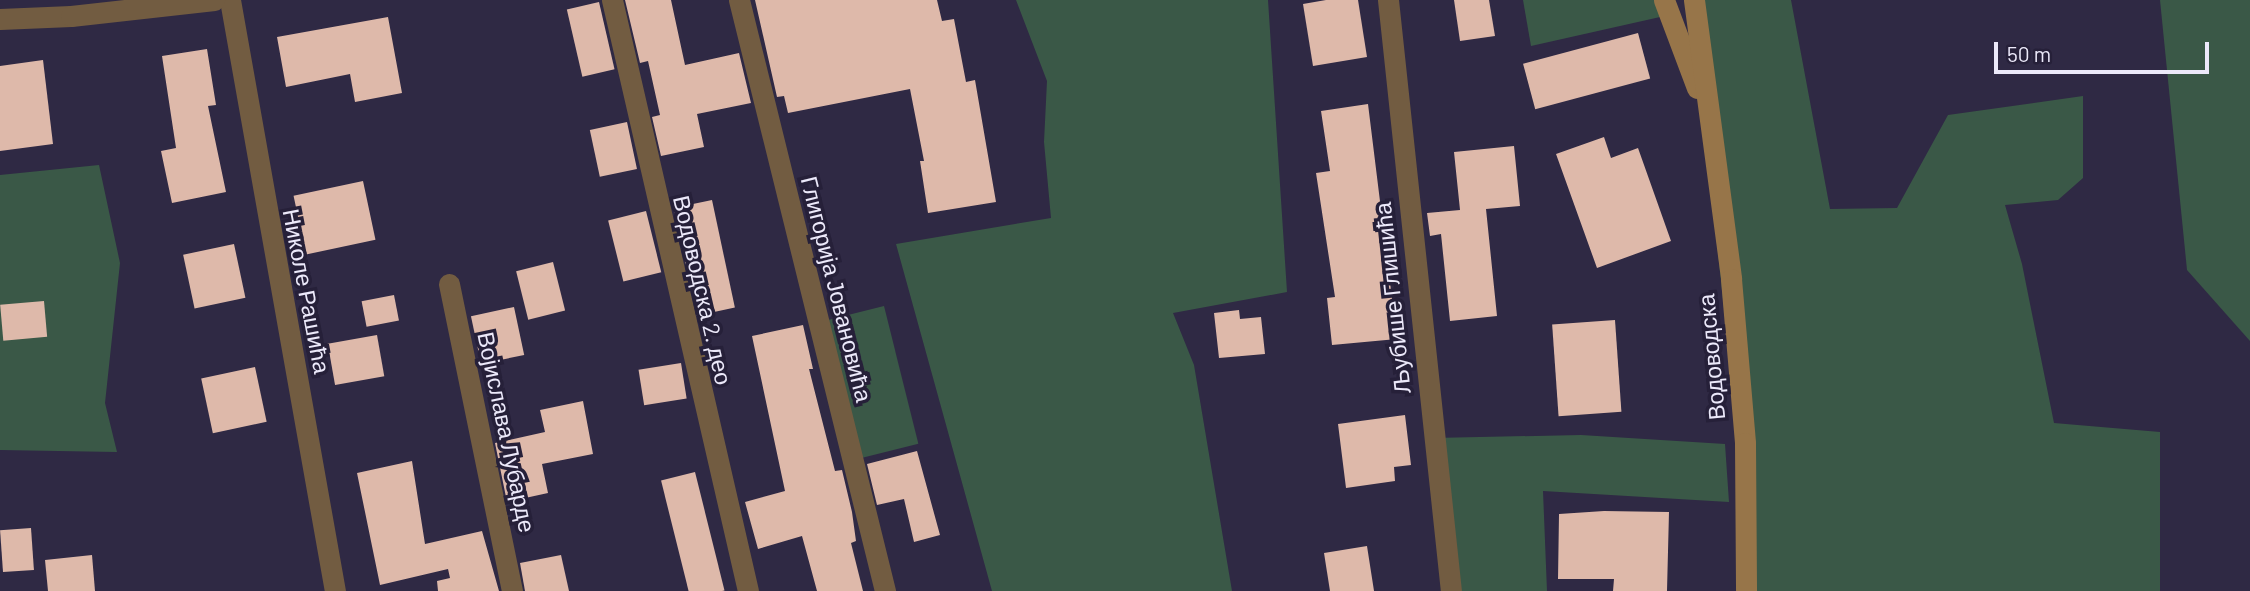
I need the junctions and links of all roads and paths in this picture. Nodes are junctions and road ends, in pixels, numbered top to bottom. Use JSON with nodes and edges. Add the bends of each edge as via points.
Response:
{"nodes":[{"id":1,"x":214,"y":0,"type":"edge"},
{"id":2,"x":230,"y":0,"type":"edge"},
{"id":3,"x":612,"y":0,"type":"edge"},
{"id":4,"x":739,"y":0,"type":"edge"},
{"id":5,"x":1388,"y":0,"type":"edge"},
{"id":6,"x":1664,"y":0,"type":"edge"},
{"id":7,"x":1694,"y":0,"type":"edge"},
{"id":8,"x":187,"y":2,"type":"edge"},
{"id":9,"x":91,"y":7,"type":"edge"},
{"id":10,"x":0,"y":19,"type":"edge"},
{"id":11,"x":1709,"y":120,"type":"junction"},
{"id":12,"x":449,"y":284,"type":"dead end"},
{"id":13,"x":335,"y":591,"type":"edge"},
{"id":14,"x":512,"y":591,"type":"edge"},
{"id":15,"x":748,"y":591,"type":"edge"},
{"id":16,"x":885,"y":591,"type":"edge"},
{"id":17,"x":1451,"y":591,"type":"edge"},
{"id":18,"x":1746,"y":591,"type":"edge"}],
"edges":[{"from":1,"to":8,"type":"street"},
{"from":2,"to":13,"type":"street","name":"Николе Рашића"},
{"from":3,"to":15,"type":"street","name":"Водоводска 2. део"},
{"from":4,"to":16,"type":"street","name":"Глигорија Јовановића"},
{"from":5,"to":17,"type":"street","name":"Љубише Глишића"},
{"from":6,"to":11,"type":"main road","name":"Водоводска"},
{"from":7,"to":11,"type":"main road","name":"Водоводска"},
{"from":8,"to":9,"type":"street"},
{"from":9,"to":10,"type":"street"},
{"from":11,"to":18,"type":"main road","name":"Водоводска","via":[[1731,279],[1744,429]]},
{"from":12,"to":14,"type":"street","name":"Војислава Лубарде"}]}
